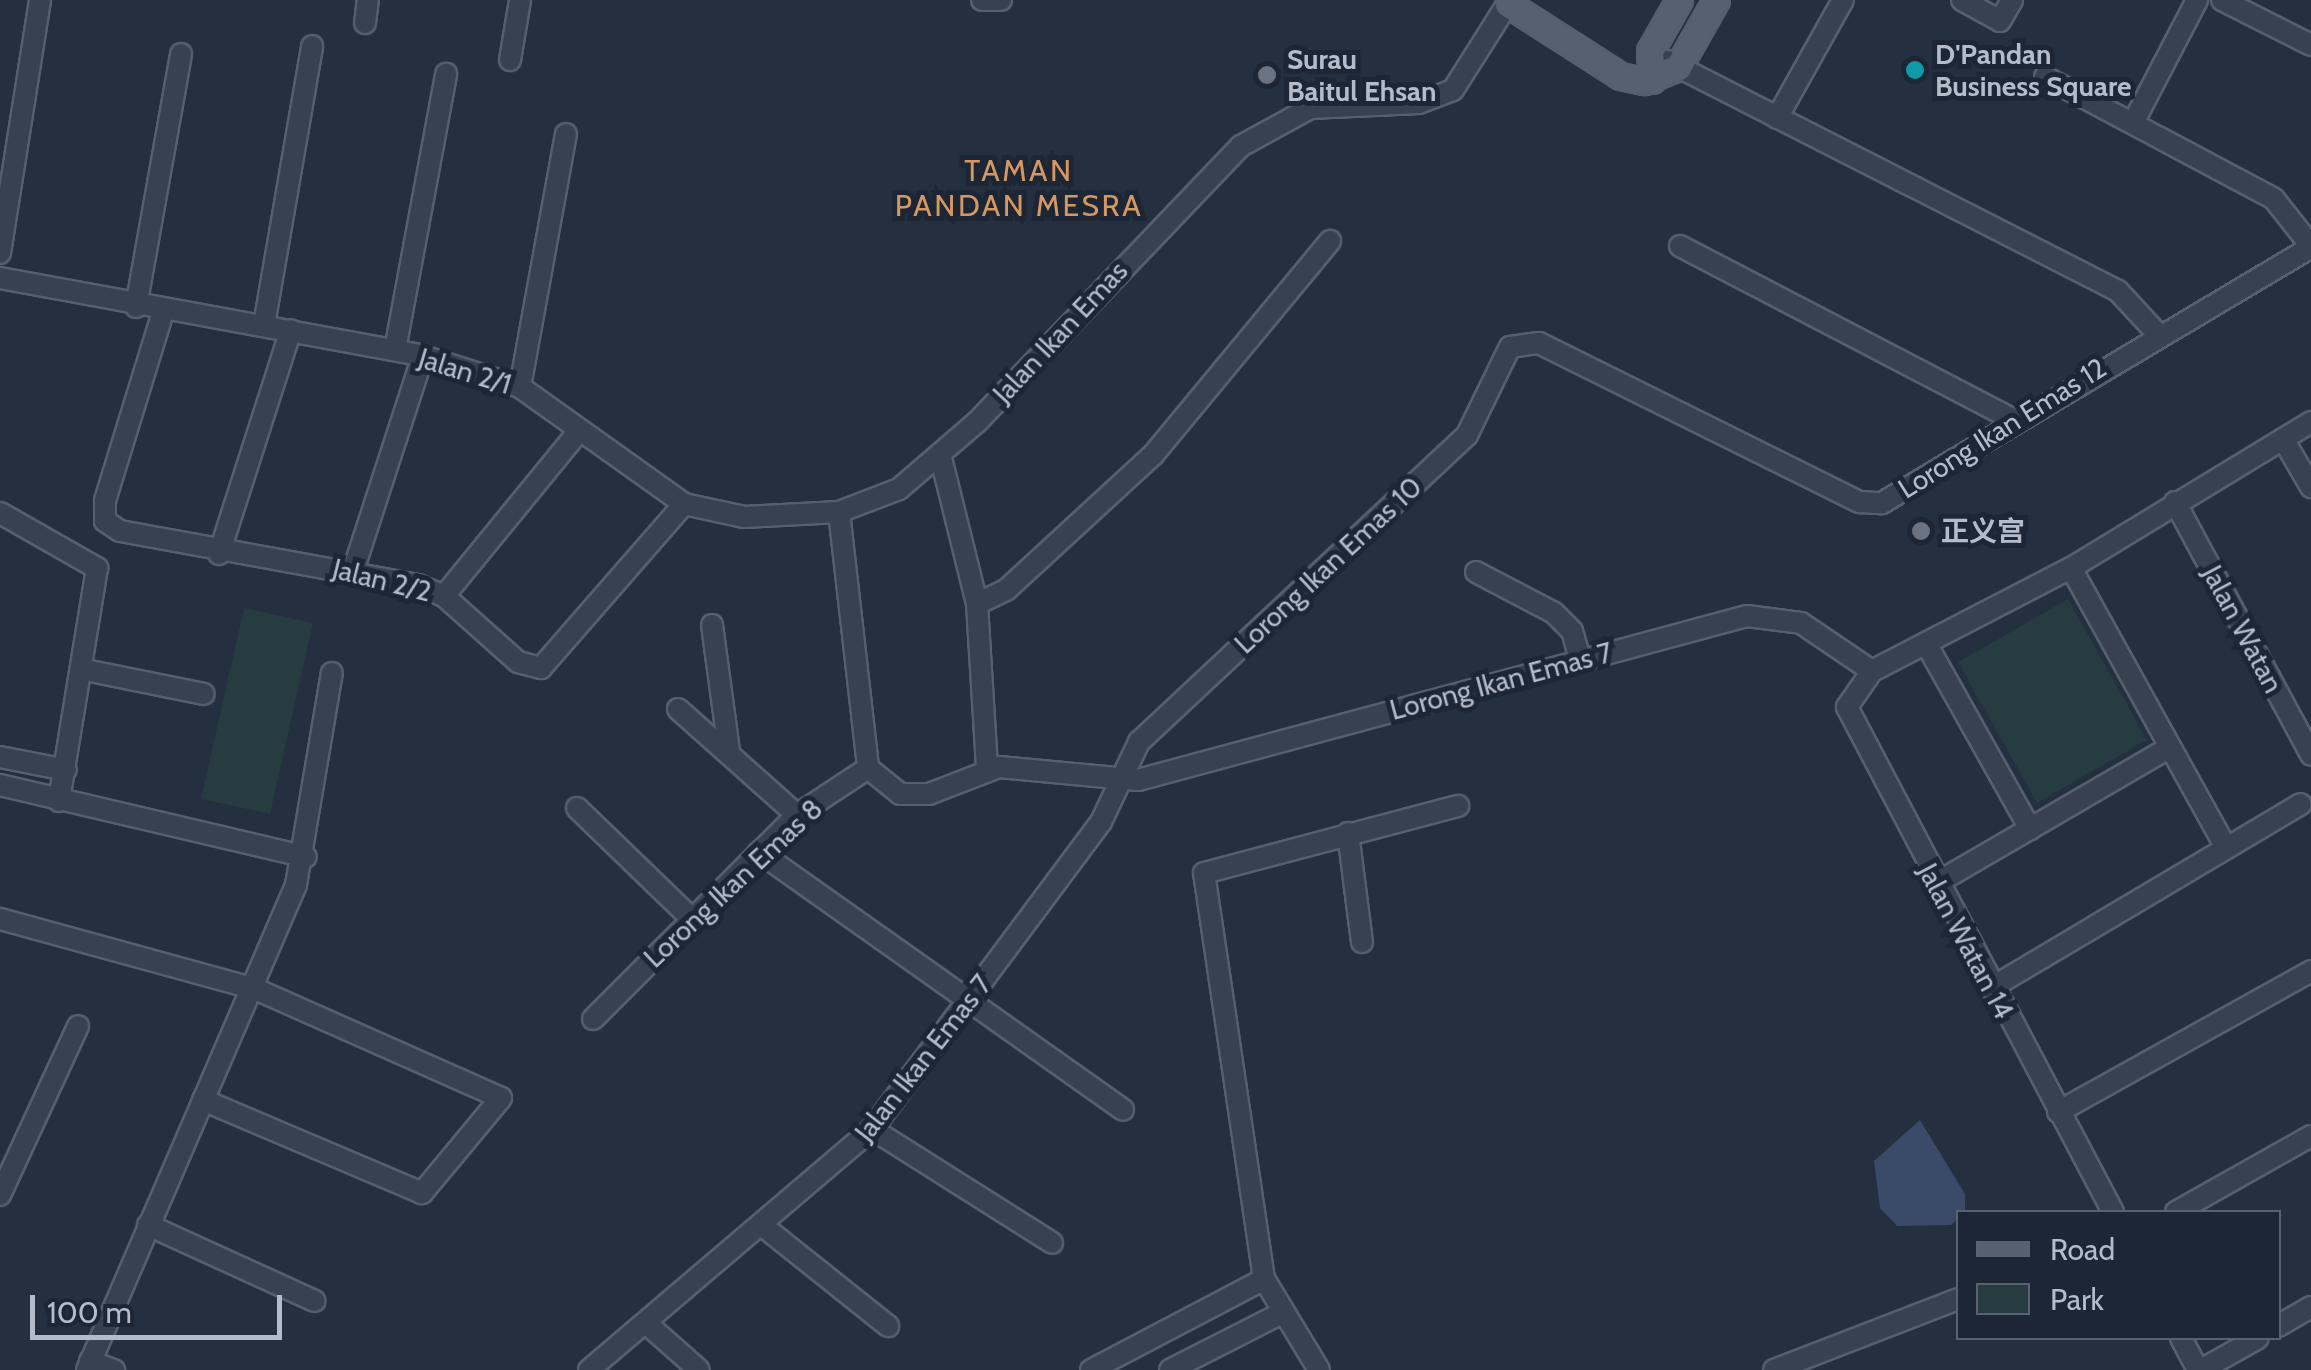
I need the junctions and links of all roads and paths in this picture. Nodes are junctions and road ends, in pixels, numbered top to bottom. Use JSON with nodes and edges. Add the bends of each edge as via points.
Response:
{"nodes":[{"id":1,"x":40,"y":0,"type":"edge"},
{"id":2,"x":368,"y":0,"type":"edge"},
{"id":3,"x":520,"y":0,"type":"edge"},
{"id":4,"x":982,"y":0,"type":"edge"},
{"id":5,"x":1002,"y":0,"type":"edge"},
{"id":6,"x":1678,"y":0,"type":"edge"},
{"id":7,"x":1716,"y":0,"type":"edge"},
{"id":8,"x":1843,"y":0,"type":"edge"},
{"id":9,"x":1962,"y":0,"type":"edge"},
{"id":10,"x":2012,"y":0,"type":"edge"},
{"id":11,"x":2197,"y":0,"type":"edge"},
{"id":12,"x":2222,"y":0,"type":"edge"},
{"id":13,"x":1506,"y":1,"type":"edge"},
{"id":14,"x":365,"y":24,"type":"dead end"},
{"id":15,"x":2311,"y":45,"type":"edge"},
{"id":16,"x":312,"y":46,"type":"dead end"},
{"id":17,"x":1650,"y":51,"type":"junction"},
{"id":18,"x":182,"y":54,"type":"dead end"},
{"id":19,"x":510,"y":60,"type":"dead end"},
{"id":20,"x":1678,"y":67,"type":"junction"},
{"id":21,"x":446,"y":74,"type":"dead end"},
{"id":22,"x":2044,"y":76,"type":"dead end"},
{"id":23,"x":1652,"y":80,"type":"junction"},
{"id":24,"x":1777,"y":118,"type":"junction"},
{"id":25,"x":2133,"y":123,"type":"junction"},
{"id":26,"x":10,"y":128,"type":"edge"},
{"id":27,"x":566,"y":134,"type":"dead end"},
{"id":28,"x":1330,"y":241,"type":"dead end"},
{"id":29,"x":1680,"y":246,"type":"dead end"},
{"id":30,"x":2311,"y":246,"type":"edge"},
{"id":31,"x":0,"y":252,"type":"edge"},
{"id":32,"x":0,"y":278,"type":"edge"},
{"id":33,"x":136,"y":307,"type":"junction"},
{"id":34,"x":163,"y":312,"type":"junction"},
{"id":35,"x":264,"y":325,"type":"junction"},
{"id":36,"x":291,"y":330,"type":"junction"},
{"id":37,"x":2156,"y":332,"type":"junction"},
{"id":38,"x":1524,"y":339,"type":"joint"},
{"id":39,"x":395,"y":350,"type":"junction"},
{"id":40,"x":423,"y":356,"type":"junction"},
{"id":41,"x":520,"y":387,"type":"junction"},
{"id":42,"x":2014,"y":418,"type":"junction"},
{"id":43,"x":2311,"y":422,"type":"edge"},
{"id":44,"x":578,"y":431,"type":"junction"},
{"id":45,"x":2283,"y":439,"type":"junction"},
{"id":46,"x":940,"y":454,"type":"junction"},
{"id":47,"x":2311,"y":487,"type":"edge"},
{"id":48,"x":2175,"y":502,"type":"junction"},
{"id":49,"x":684,"y":504,"type":"junction"},
{"id":50,"x":839,"y":512,"type":"junction"},
{"id":51,"x":0,"y":514,"type":"edge"},
{"id":52,"x":220,"y":554,"type":"junction"},
{"id":53,"x":354,"y":568,"type":"junction"},
{"id":54,"x":2071,"y":568,"type":"junction"},
{"id":55,"x":1476,"y":572,"type":"dead end"},
{"id":56,"x":444,"y":596,"type":"junction"},
{"id":57,"x":977,"y":604,"type":"junction"},
{"id":58,"x":712,"y":624,"type":"dead end"},
{"id":59,"x":1928,"y":647,"type":"junction"},
{"id":60,"x":1580,"y":660,"type":"junction"},
{"id":61,"x":85,"y":670,"type":"junction"},
{"id":62,"x":1872,"y":671,"type":"junction"},
{"id":63,"x":332,"y":673,"type":"dead end"},
{"id":64,"x":204,"y":694,"type":"dead end"},
{"id":65,"x":678,"y":709,"type":"dead end"},
{"id":66,"x":2170,"y":747,"type":"junction"},
{"id":67,"x":729,"y":751,"type":"junction"},
{"id":68,"x":2311,"y":755,"type":"edge"},
{"id":69,"x":0,"y":757,"type":"edge"},
{"id":70,"x":868,"y":768,"type":"junction"},
{"id":71,"x":987,"y":769,"type":"junction"},
{"id":72,"x":66,"y":770,"type":"junction"},
{"id":73,"x":1118,"y":782,"type":"junction"},
{"id":74,"x":0,"y":785,"type":"edge"},
{"id":75,"x":59,"y":801,"type":"junction"},
{"id":76,"x":2301,"y":804,"type":"dead end"},
{"id":77,"x":1458,"y":806,"type":"dead end"},
{"id":78,"x":577,"y":808,"type":"dead end"},
{"id":79,"x":797,"y":814,"type":"junction"},
{"id":80,"x":2030,"y":829,"type":"junction"},
{"id":81,"x":1348,"y":833,"type":"junction"},
{"id":82,"x":2225,"y":846,"type":"junction"},
{"id":83,"x":759,"y":852,"type":"junction"},
{"id":84,"x":306,"y":857,"type":"junction"},
{"id":85,"x":1935,"y":884,"type":"junction"},
{"id":86,"x":690,"y":918,"type":"junction"},
{"id":87,"x":0,"y":920,"type":"edge"},
{"id":88,"x":1362,"y":942,"type":"dead end"},
{"id":89,"x":2311,"y":971,"type":"edge"},
{"id":90,"x":252,"y":988,"type":"junction"},
{"id":91,"x":1992,"y":988,"type":"junction"},
{"id":92,"x":966,"y":1006,"type":"junction"},
{"id":93,"x":593,"y":1019,"type":"dead end"},
{"id":94,"x":78,"y":1026,"type":"dead end"},
{"id":95,"x":202,"y":1100,"type":"junction"},
{"id":96,"x":1123,"y":1110,"type":"dead end"},
{"id":97,"x":2058,"y":1112,"type":"junction"},
{"id":98,"x":872,"y":1130,"type":"junction"},
{"id":99,"x":2311,"y":1136,"type":"edge"},
{"id":100,"x":0,"y":1195,"type":"edge"},
{"id":101,"x":2112,"y":1210,"type":"edge"},
{"id":102,"x":2180,"y":1210,"type":"edge"},
{"id":103,"x":148,"y":1225,"type":"junction"},
{"id":104,"x":764,"y":1227,"type":"junction"},
{"id":105,"x":1052,"y":1242,"type":"dead end"},
{"id":106,"x":1264,"y":1279,"type":"junction"},
{"id":107,"x":1956,"y":1300,"type":"edge"},
{"id":108,"x":316,"y":1301,"type":"dead end"},
{"id":109,"x":2311,"y":1307,"type":"edge"},
{"id":110,"x":1280,"y":1314,"type":"junction"},
{"id":111,"x":648,"y":1324,"type":"junction"},
{"id":112,"x":2281,"y":1324,"type":"edge"},
{"id":113,"x":888,"y":1326,"type":"dead end"},
{"id":114,"x":2182,"y":1340,"type":"edge"},
{"id":115,"x":2254,"y":1340,"type":"edge"},
{"id":116,"x":89,"y":1365,"type":"edge"},
{"id":117,"x":114,"y":1370,"type":"edge"},
{"id":118,"x":589,"y":1370,"type":"edge"},
{"id":119,"x":699,"y":1370,"type":"edge"},
{"id":120,"x":1091,"y":1370,"type":"edge"},
{"id":121,"x":1170,"y":1370,"type":"edge"},
{"id":122,"x":1319,"y":1370,"type":"edge"},
{"id":123,"x":1774,"y":1370,"type":"edge"},
{"id":124,"x":2200,"y":1370,"type":"edge"}],
"edges":[{"from":1,"to":26,"type":"street"},
{"from":2,"to":14,"type":"street"},
{"from":3,"to":19,"type":"street"},
{"from":4,"to":5,"type":"street"},
{"from":6,"to":17,"type":"main road"},
{"from":7,"to":20,"type":"main road"},
{"from":8,"to":24,"type":"street"},
{"from":9,"to":10,"type":"street","via":[[2000,21]]},
{"from":11,"to":25,"type":"street"},
{"from":12,"to":15,"type":"street"},
{"from":13,"to":23,"type":"main road","via":[[1620,76]]},
{"from":13,"to":46,"type":"street","name":"Jalan Ikan Emas","via":[[1453,90],[1419,103],[1310,108],[1242,146]]},
{"from":16,"to":35,"type":"street"},
{"from":17,"to":20,"type":"street"},
{"from":17,"to":23,"type":"main road"},
{"from":18,"to":33,"type":"street"},
{"from":20,"to":23,"type":"main road"},
{"from":20,"to":24,"type":"street"},
{"from":21,"to":39,"type":"street"},
{"from":22,"to":25,"type":"street"},
{"from":24,"to":37,"type":"street","via":[[2118,291]]},
{"from":25,"to":30,"type":"street","via":[[2274,199]]},
{"from":26,"to":31,"type":"street"},
{"from":27,"to":41,"type":"street"},
{"from":28,"to":57,"type":"street","via":[[1153,454],[1006,590]]},
{"from":29,"to":42,"type":"street"},
{"from":30,"to":37,"type":"street","name":"Lorong Ikan Emas 12"},
{"from":32,"to":33,"type":"street","name":"Jalan 2/1"},
{"from":33,"to":34,"type":"street","name":"Jalan 2/1"},
{"from":34,"to":35,"type":"street","name":"Jalan 2/1"},
{"from":34,"to":52,"type":"street","name":"Jalan 2/2","via":[[105,520]]},
{"from":35,"to":36,"type":"street","name":"Jalan 2/1"},
{"from":36,"to":39,"type":"street","name":"Jalan 2/1"},
{"from":36,"to":52,"type":"street"},
{"from":37,"to":42,"type":"street","name":"Lorong Ikan Emas 12"},
{"from":38,"to":42,"type":"street","name":"Lorong Ikan Emas 12","via":[[1860,502],[1899,494]]},
{"from":38,"to":73,"type":"street","name":"Lorong Ikan Emas 10","via":[[1510,347],[1467,434],[1139,742]]},
{"from":39,"to":40,"type":"street","name":"Jalan 2/1"},
{"from":40,"to":41,"type":"street","name":"Jalan 2/1"},
{"from":40,"to":53,"type":"street"},
{"from":41,"to":44,"type":"street","name":"Jalan 2/1"},
{"from":43,"to":45,"type":"street"},
{"from":44,"to":49,"type":"street","name":"Jalan 2/1"},
{"from":44,"to":56,"type":"street"},
{"from":45,"to":47,"type":"street"},
{"from":45,"to":48,"type":"street"},
{"from":46,"to":50,"type":"street","name":"Jalan 2/1","via":[[899,489]]},
{"from":46,"to":57,"type":"street"},
{"from":48,"to":54,"type":"street"},
{"from":48,"to":68,"type":"street","name":"Jalan Watan"},
{"from":49,"to":50,"type":"street","name":"Jalan 2/1","via":[[744,517]]},
{"from":49,"to":56,"type":"street","name":"Jalan 2/2","via":[[541,668],[518,662]]},
{"from":50,"to":70,"type":"street"},
{"from":51,"to":61,"type":"street","via":[[96,564]]},
{"from":52,"to":53,"type":"street","name":"Jalan 2/2"},
{"from":53,"to":56,"type":"street","name":"Jalan 2/2"},
{"from":54,"to":59,"type":"street"},
{"from":54,"to":66,"type":"street"},
{"from":55,"to":60,"type":"street","via":[[1568,625]]},
{"from":57,"to":71,"type":"street"},
{"from":58,"to":67,"type":"street"},
{"from":59,"to":62,"type":"street"},
{"from":59,"to":80,"type":"street"},
{"from":60,"to":62,"type":"street","name":"Lorong Ikan Emas 7","via":[[1774,616],[1823,633]]},
{"from":60,"to":73,"type":"street","name":"Lorong Ikan Emas 7"},
{"from":61,"to":64,"type":"street"},
{"from":61,"to":72,"type":"street"},
{"from":62,"to":85,"type":"street","name":"Jalan Watan 14","via":[[1855,686],[1848,724]]},
{"from":63,"to":84,"type":"street"},
{"from":65,"to":67,"type":"street"},
{"from":66,"to":80,"type":"street"},
{"from":66,"to":82,"type":"street"},
{"from":67,"to":79,"type":"street"},
{"from":69,"to":72,"type":"street"},
{"from":70,"to":71,"type":"street","via":[[890,790],[915,796]]},
{"from":70,"to":79,"type":"street","name":"Lorong Ikan Emas 8"},
{"from":71,"to":73,"type":"street"},
{"from":72,"to":75,"type":"street"},
{"from":73,"to":92,"type":"street","name":"Jalan Ikan Emas 7","via":[[1102,822]]},
{"from":74,"to":75,"type":"street"},
{"from":75,"to":84,"type":"street"},
{"from":76,"to":82,"type":"street"},
{"from":77,"to":81,"type":"street"},
{"from":78,"to":86,"type":"street"},
{"from":79,"to":83,"type":"street","name":"Lorong Ikan Emas 8"},
{"from":80,"to":85,"type":"street"},
{"from":81,"to":88,"type":"street"},
{"from":81,"to":106,"type":"street","via":[[1204,874]]},
{"from":82,"to":91,"type":"street"},
{"from":83,"to":86,"type":"street","name":"Lorong Ikan Emas 8"},
{"from":83,"to":92,"type":"street"},
{"from":84,"to":90,"type":"street"},
{"from":85,"to":91,"type":"street","name":"Jalan Watan 14"},
{"from":86,"to":93,"type":"street","name":"Lorong Ikan Emas 8"},
{"from":87,"to":90,"type":"street"},
{"from":89,"to":97,"type":"street"},
{"from":90,"to":95,"type":"street"},
{"from":90,"to":95,"type":"street","via":[[496,1090],[497,1106],[432,1188],[410,1190]]},
{"from":91,"to":97,"type":"street","name":"Jalan Watan 14"},
{"from":92,"to":96,"type":"street"},
{"from":92,"to":98,"type":"street","name":"Jalan Ikan Emas 7"},
{"from":94,"to":100,"type":"street"},
{"from":95,"to":103,"type":"street"},
{"from":97,"to":101,"type":"street","name":"Jalan Watan 14"},
{"from":98,"to":104,"type":"street","name":"Jalan Ikan Emas 7"},
{"from":98,"to":105,"type":"street"},
{"from":99,"to":102,"type":"street"},
{"from":103,"to":108,"type":"street"},
{"from":103,"to":116,"type":"street"},
{"from":104,"to":111,"type":"street","name":"Jalan Ikan Emas 7"},
{"from":104,"to":113,"type":"street"},
{"from":106,"to":110,"type":"street"},
{"from":106,"to":120,"type":"street"},
{"from":107,"to":123,"type":"street"},
{"from":109,"to":112,"type":"street"},
{"from":110,"to":121,"type":"street"},
{"from":110,"to":122,"type":"street"},
{"from":111,"to":118,"type":"street","name":"Jalan Ikan Emas 7"},
{"from":111,"to":119,"type":"street"},
{"from":114,"to":124,"type":"street"},
{"from":115,"to":124,"type":"street"},
{"from":116,"to":117,"type":"street"}]}
